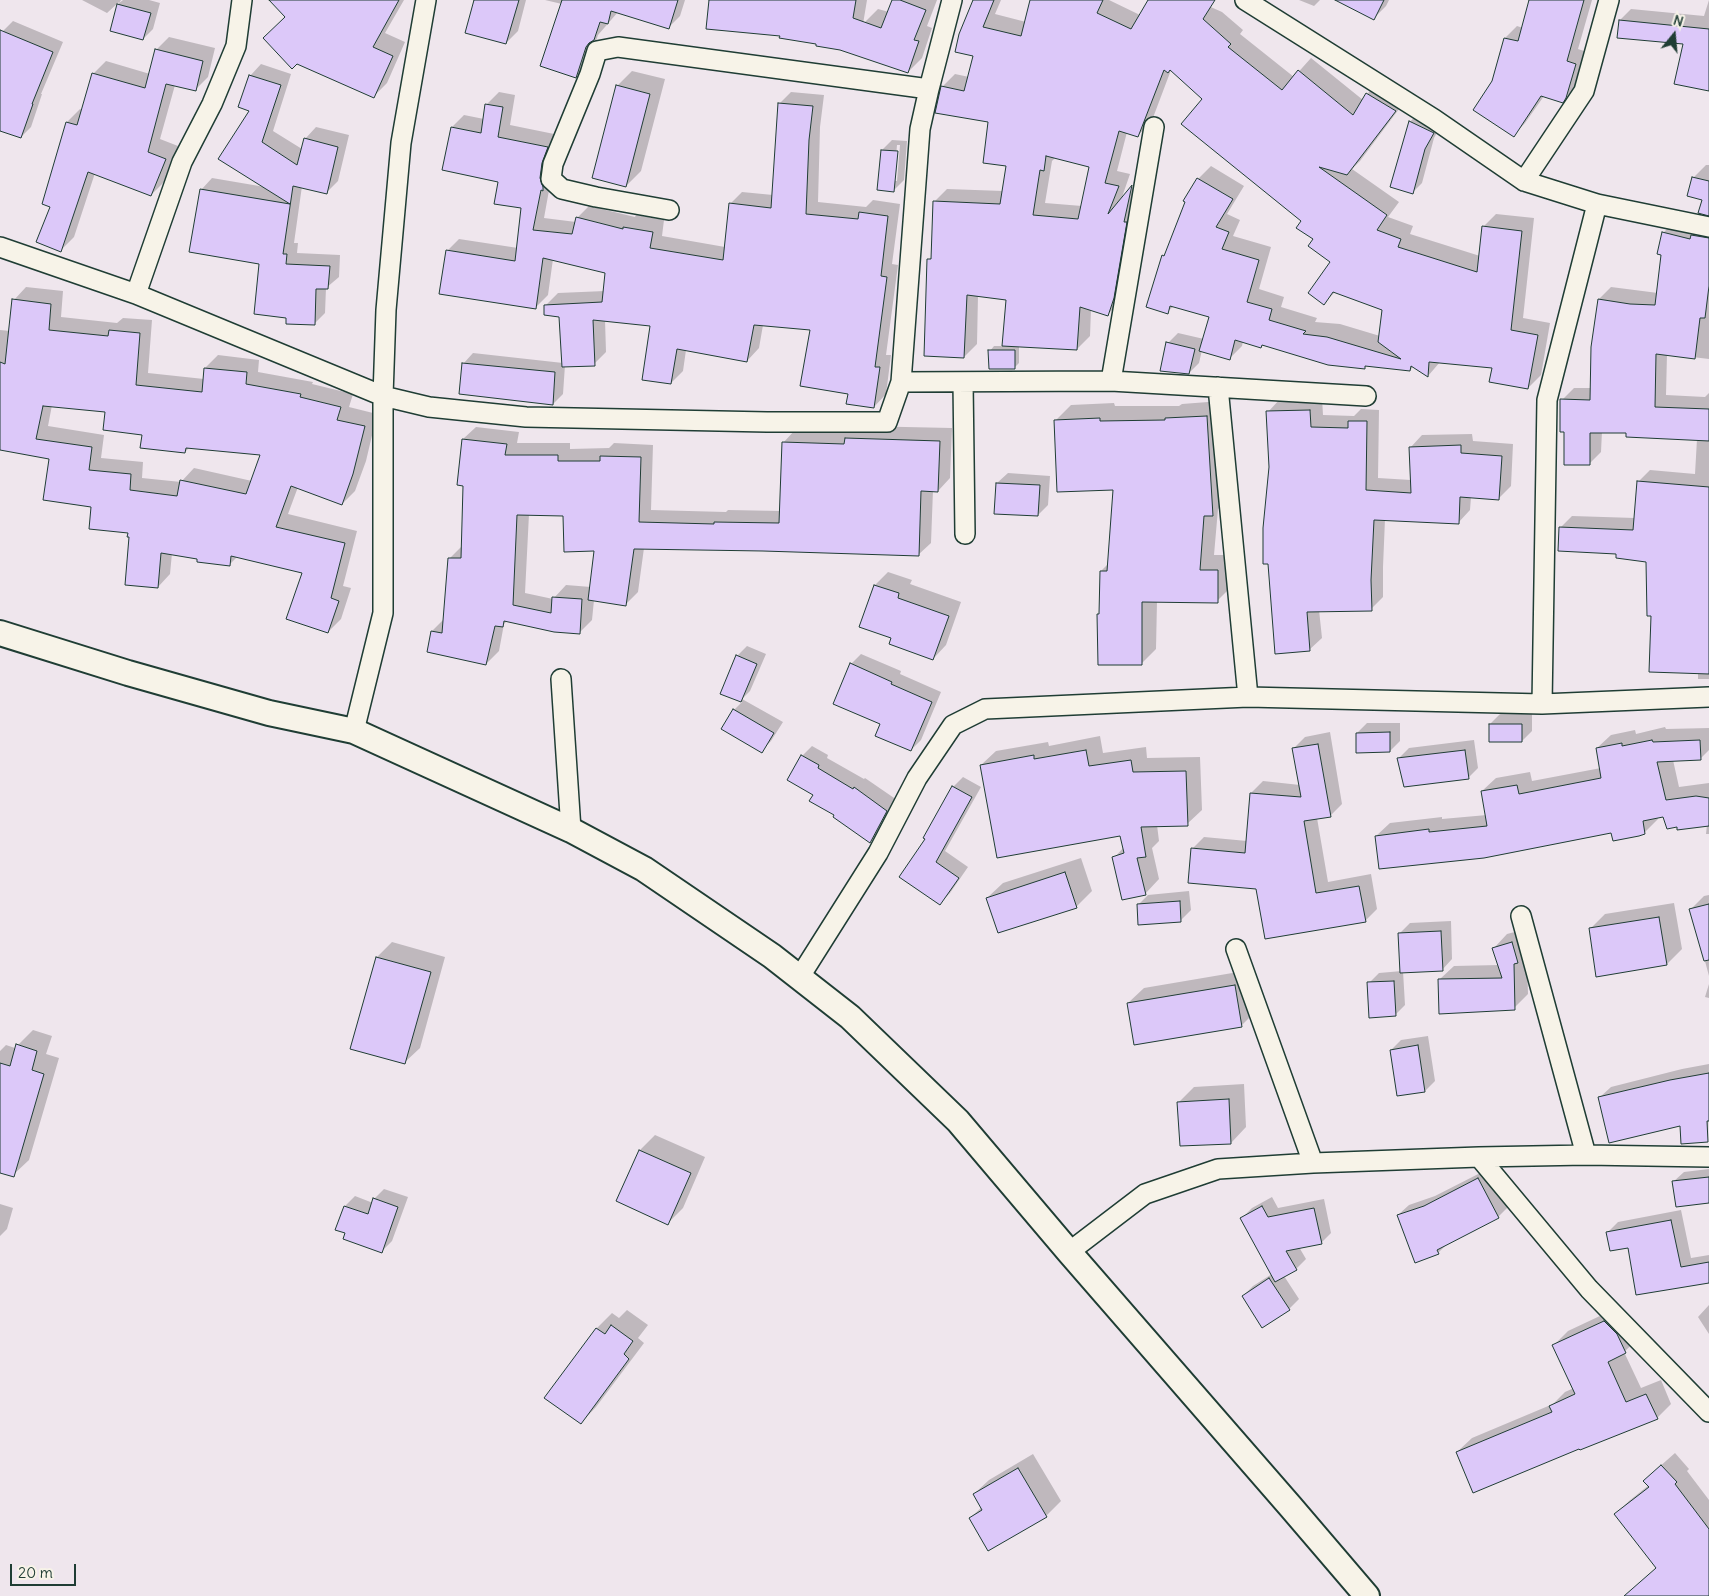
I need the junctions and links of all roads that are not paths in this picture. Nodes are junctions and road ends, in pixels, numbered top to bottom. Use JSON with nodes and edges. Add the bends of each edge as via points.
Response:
{"nodes":[{"id":1,"x":242,"y":0,"type":"edge"},
{"id":2,"x":426,"y":0,"type":"edge"},
{"id":3,"x":952,"y":0,"type":"edge"},
{"id":4,"x":1245,"y":0,"type":"edge"},
{"id":5,"x":1609,"y":0,"type":"edge"},
{"id":6,"x":929,"y":89,"type":"junction"},
{"id":7,"x":1154,"y":127,"type":"dead end"},
{"id":8,"x":1524,"y":181,"type":"junction"},
{"id":9,"x":1597,"y":204,"type":"junction"},
{"id":10,"x":669,"y":210,"type":"dead end"},
{"id":11,"x":1709,"y":227,"type":"edge"},
{"id":12,"x":0,"y":248,"type":"edge"},
{"id":13,"x":136,"y":294,"type":"junction"},
{"id":14,"x":1111,"y":381,"type":"junction"},
{"id":15,"x":902,"y":382,"type":"junction"},
{"id":16,"x":963,"y":382,"type":"junction"},
{"id":17,"x":1218,"y":387,"type":"junction"},
{"id":18,"x":383,"y":396,"type":"junction"},
{"id":19,"x":1366,"y":396,"type":"dead end"},
{"id":20,"x":965,"y":534,"type":"dead end"},
{"id":21,"x":0,"y":632,"type":"edge"},
{"id":22,"x":561,"y":679,"type":"dead end"},
{"id":23,"x":1248,"y":697,"type":"junction"},
{"id":24,"x":1709,"y":697,"type":"edge"},
{"id":25,"x":1542,"y":704,"type":"junction"},
{"id":26,"x":354,"y":731,"type":"junction"},
{"id":27,"x":571,"y":830,"type":"junction"},
{"id":28,"x":1521,"y":916,"type":"dead end"},
{"id":29,"x":1236,"y":949,"type":"dead end"},
{"id":30,"x":799,"y":978,"type":"junction"},
{"id":31,"x":1586,"y":1155,"type":"junction"},
{"id":32,"x":1479,"y":1157,"type":"junction"},
{"id":33,"x":1709,"y":1157,"type":"edge"},
{"id":34,"x":1313,"y":1163,"type":"junction"},
{"id":35,"x":1070,"y":1252,"type":"junction"},
{"id":36,"x":1709,"y":1412,"type":"edge"},
{"id":37,"x":1367,"y":1596,"type":"edge"}],
"edges":[{"from":1,"to":13,"type":"street","via":[[236,46],[212,104],[182,162]]},
{"from":2,"to":18,"type":"street","via":[[402,143],[386,310]]},
{"from":3,"to":6,"type":"street"},
{"from":4,"to":8,"type":"street"},
{"from":5,"to":8,"type":"street","via":[[1584,91]]},
{"from":6,"to":10,"type":"street","via":[[618,47],[597,51],[553,164],[551,179],[562,189]]},
{"from":6,"to":15,"type":"street","via":[[920,129]]},
{"from":7,"to":14,"type":"street"},
{"from":8,"to":9,"type":"street"},
{"from":9,"to":11,"type":"street"},
{"from":9,"to":25,"type":"street","via":[[1547,400]]},
{"from":12,"to":13,"type":"street"},
{"from":13,"to":18,"type":"street"},
{"from":14,"to":16,"type":"street"},
{"from":14,"to":17,"type":"street"},
{"from":15,"to":16,"type":"street"},
{"from":15,"to":18,"type":"street","via":[[887,422],[526,417],[429,407]]},
{"from":16,"to":20,"type":"street"},
{"from":17,"to":19,"type":"street"},
{"from":17,"to":23,"type":"street"},
{"from":18,"to":26,"type":"street","via":[[384,613]]},
{"from":21,"to":26,"type":"street","via":[[269,713]]},
{"from":22,"to":27,"type":"street"},
{"from":23,"to":25,"type":"street"},
{"from":23,"to":30,"type":"street","via":[[985,709],[953,725]]},
{"from":24,"to":25,"type":"street"},
{"from":26,"to":27,"type":"street"},
{"from":27,"to":30,"type":"street","via":[[644,869]]},
{"from":28,"to":31,"type":"street"},
{"from":29,"to":34,"type":"street"},
{"from":30,"to":35,"type":"street","via":[[850,1017],[958,1121]]},
{"from":31,"to":32,"type":"street"},
{"from":31,"to":33,"type":"street"},
{"from":32,"to":34,"type":"street"},
{"from":32,"to":36,"type":"street","via":[[1589,1289]]},
{"from":34,"to":35,"type":"street","via":[[1218,1169],[1145,1194]]},
{"from":35,"to":37,"type":"street"}]}
